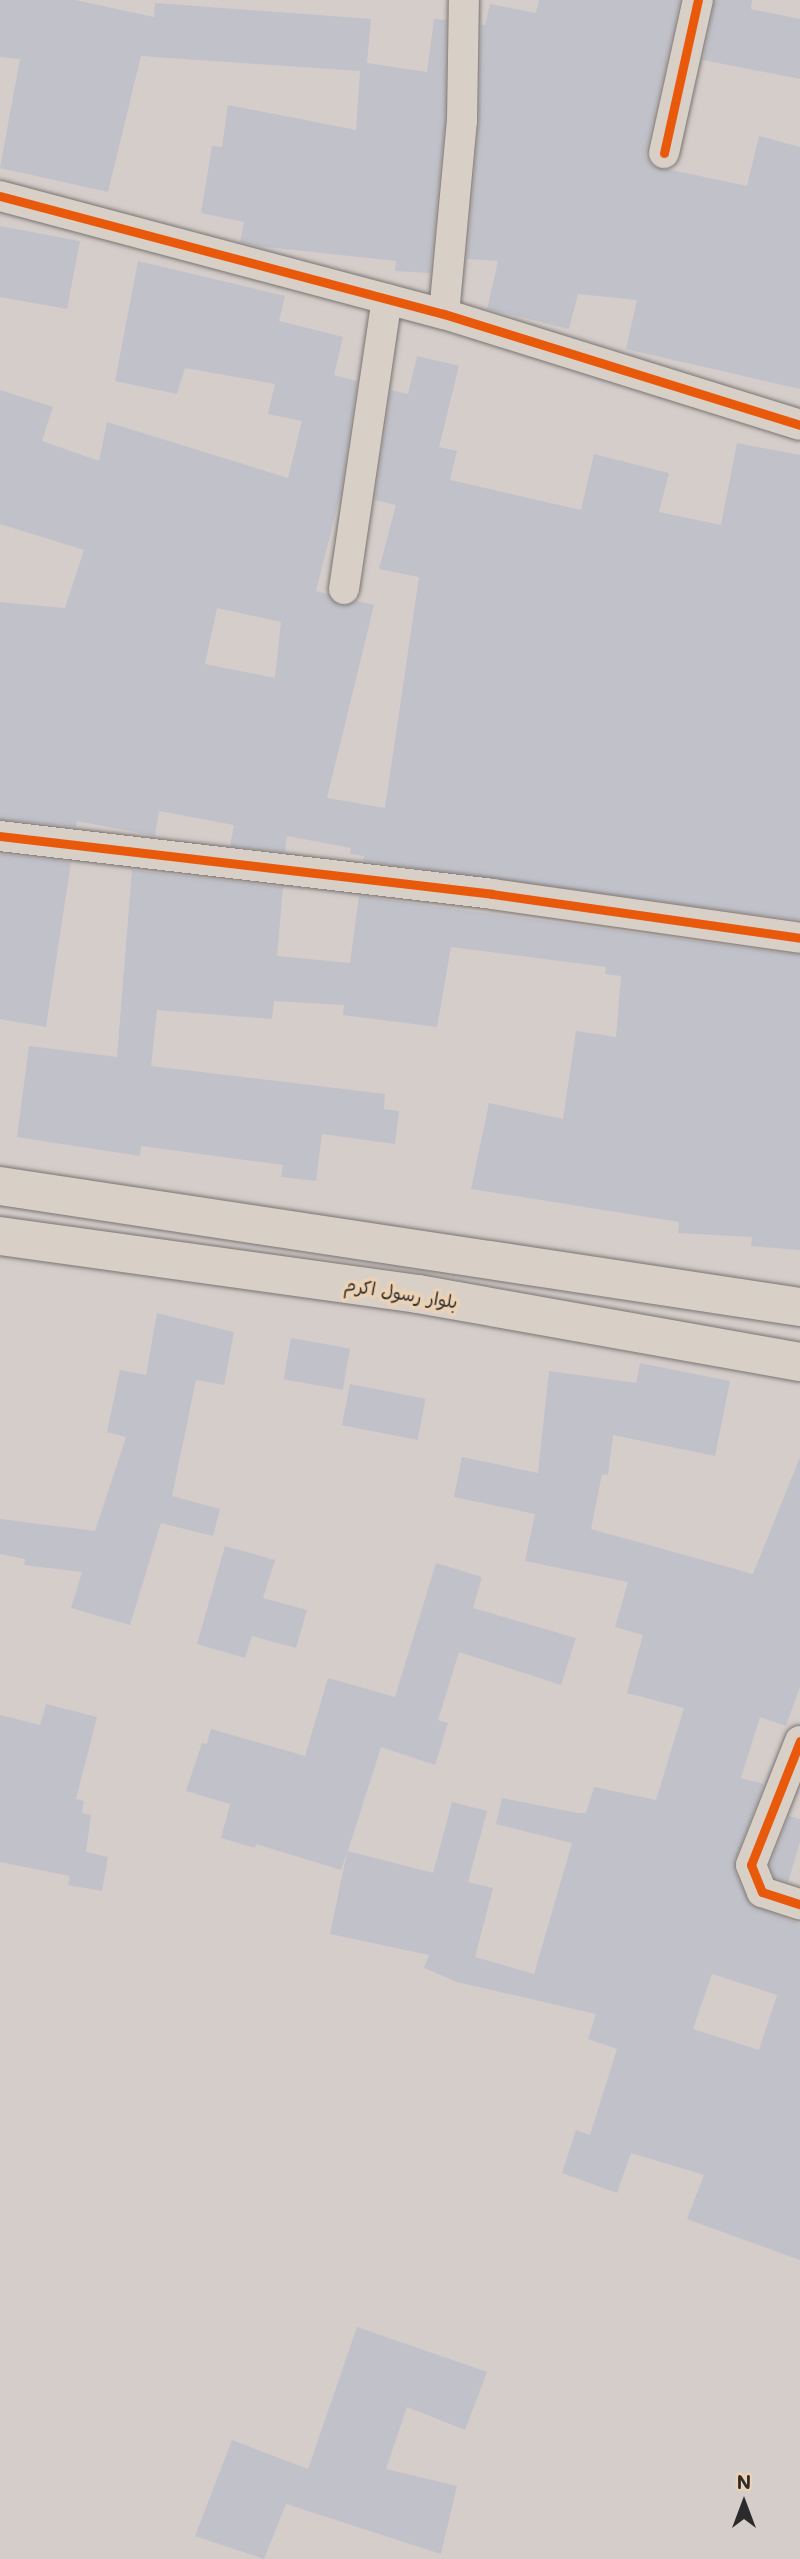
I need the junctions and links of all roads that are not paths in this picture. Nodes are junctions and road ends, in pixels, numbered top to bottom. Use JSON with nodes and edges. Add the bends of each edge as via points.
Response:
{"nodes":[{"id":1,"x":464,"y":0,"type":"edge"},
{"id":2,"x":698,"y":0,"type":"edge"},
{"id":3,"x":664,"y":153,"type":"dead end"},
{"id":4,"x":0,"y":196,"type":"edge"},
{"id":5,"x":387,"y":299,"type":"junction"},
{"id":6,"x":444,"y":314,"type":"junction"},
{"id":7,"x":800,"y":425,"type":"edge"},
{"id":8,"x":344,"y":589,"type":"dead end"},
{"id":9,"x":0,"y":836,"type":"edge"},
{"id":10,"x":800,"y":938,"type":"edge"},
{"id":11,"x":0,"y":1186,"type":"edge"},
{"id":12,"x":0,"y":1236,"type":"edge"},
{"id":13,"x":800,"y":1307,"type":"edge"},
{"id":14,"x":800,"y":1362,"type":"edge"},
{"id":15,"x":800,"y":1741,"type":"edge"},
{"id":16,"x":800,"y":1904,"type":"edge"}],
"edges":[{"from":1,"to":6,"type":"street","via":[[462,121]]},
{"from":2,"to":3,"type":"street"},
{"from":4,"to":5,"type":"street"},
{"from":5,"to":6,"type":"street"},
{"from":5,"to":8,"type":"street"},
{"from":6,"to":7,"type":"street"},
{"from":9,"to":10,"type":"street","via":[[492,894]]},
{"from":11,"to":13,"type":"main road"},
{"from":12,"to":14,"type":"main road","name":"بلوار رسول اکرم","via":[[418,1294]]},
{"from":15,"to":16,"type":"street","via":[[751,1865],[762,1892]]}]}
